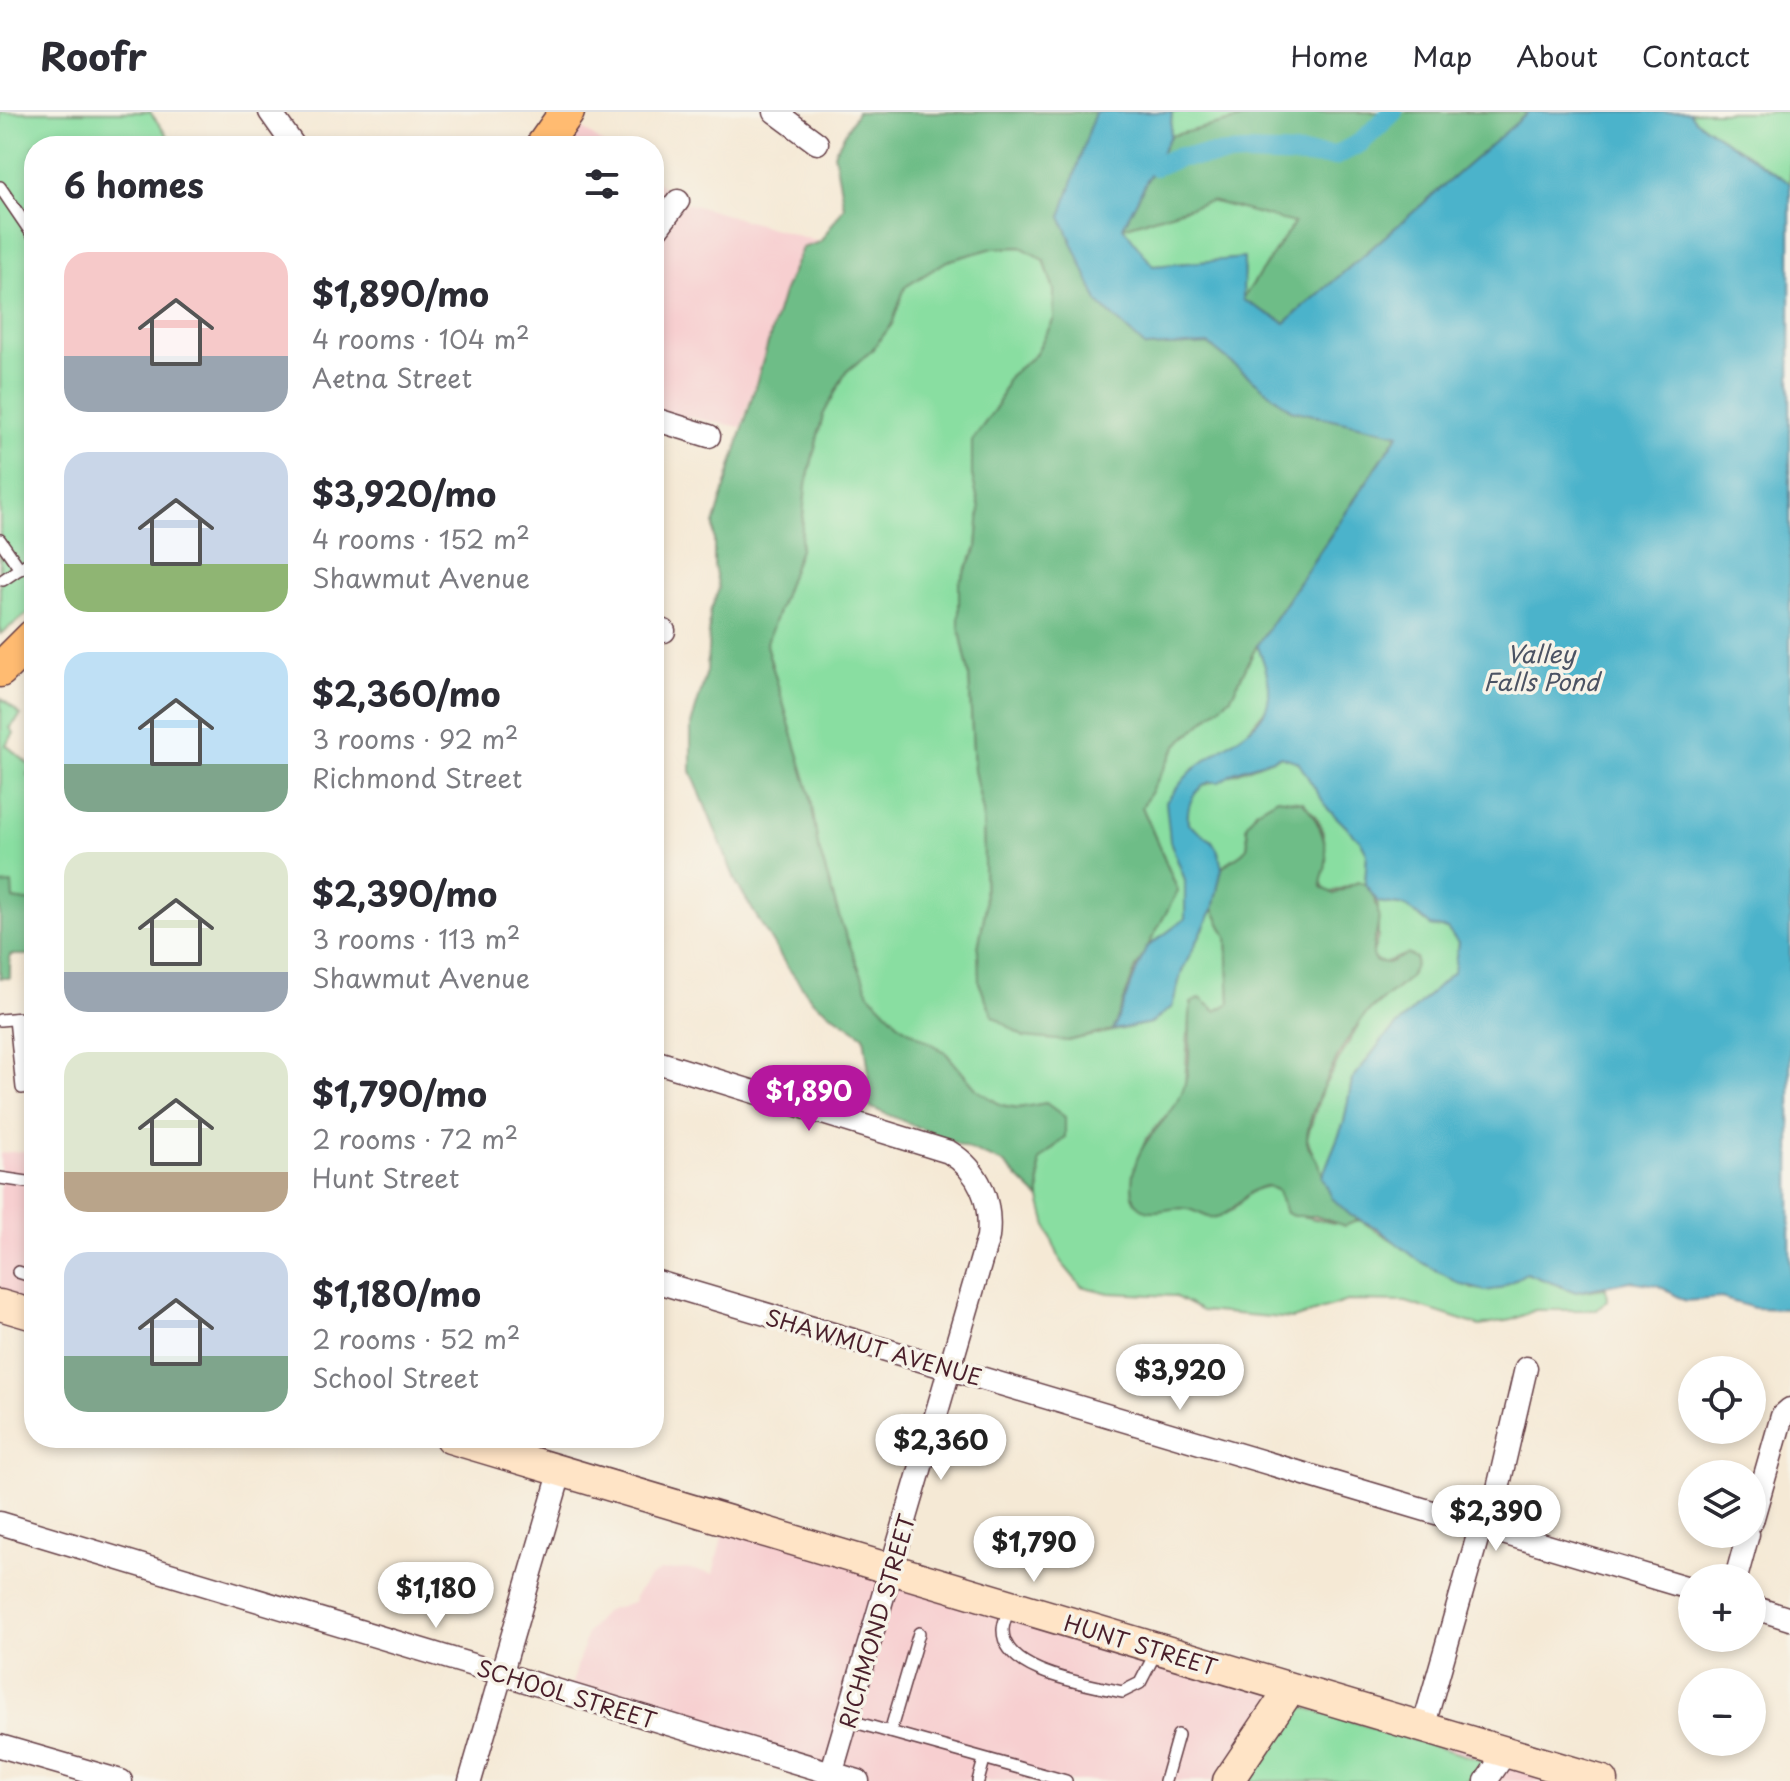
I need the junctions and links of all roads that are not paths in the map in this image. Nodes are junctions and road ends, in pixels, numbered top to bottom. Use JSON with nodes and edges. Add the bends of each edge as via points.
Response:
{"nodes":[{"id":1,"x":270,"y":112,"type":"edge"},
{"id":2,"x":775,"y":112,"type":"edge"},
{"id":3,"x":561,"y":114,"type":"edge"},
{"id":4,"x":287,"y":136,"type":"edge"},
{"id":5,"x":549,"y":136,"type":"edge"},
{"id":6,"x":817,"y":143,"type":"dead end"},
{"id":7,"x":0,"y":187,"type":"edge"},
{"id":8,"x":678,"y":201,"type":"dead end"},
{"id":9,"x":664,"y":220,"type":"edge"},
{"id":10,"x":24,"y":222,"type":"edge"},
{"id":11,"x":664,"y":422,"type":"edge"},
{"id":12,"x":709,"y":436,"type":"dead end"},
{"id":13,"x":0,"y":540,"type":"edge"},
{"id":14,"x":24,"y":566,"type":"edge"},
{"id":15,"x":20,"y":569,"type":"junction"},
{"id":16,"x":1,"y":585,"type":"edge"},
{"id":17,"x":24,"y":1018,"type":"edge"},
{"id":18,"x":15,"y":1019,"type":"junction"},
{"id":19,"x":0,"y":1020,"type":"edge"},
{"id":20,"x":664,"y":1064,"type":"edge"},
{"id":21,"x":22,"y":1088,"type":"dead end"},
{"id":22,"x":0,"y":1178,"type":"edge"},
{"id":23,"x":24,"y":1182,"type":"edge"},
{"id":24,"x":18,"y":1272,"type":"dead end"},
{"id":25,"x":24,"y":1274,"type":"edge"},
{"id":26,"x":664,"y":1284,"type":"edge"},
{"id":27,"x":0,"y":1305,"type":"edge"},
{"id":28,"x":24,"y":1312,"type":"edge"},
{"id":29,"x":951,"y":1368,"type":"junction"},
{"id":30,"x":1526,"y":1368,"type":"dead end"},
{"id":31,"x":1790,"y":1409,"type":"edge"},
{"id":32,"x":491,"y":1448,"type":"edge"},
{"id":33,"x":561,"y":1470,"type":"junction"},
{"id":34,"x":1766,"y":1472,"type":"edge"},
{"id":35,"x":0,"y":1523,"type":"edge"},
{"id":36,"x":1481,"y":1525,"type":"junction"},
{"id":37,"x":891,"y":1570,"type":"junction"},
{"id":38,"x":1678,"y":1585,"type":"edge"},
{"id":39,"x":1010,"y":1605,"type":"junction"},
{"id":40,"x":1766,"y":1611,"type":"edge"},
{"id":41,"x":1790,"y":1619,"type":"edge"},
{"id":42,"x":919,"y":1633,"type":"dead end"},
{"id":43,"x":1157,"y":1649,"type":"junction"},
{"id":44,"x":502,"y":1674,"type":"junction"},
{"id":45,"x":1290,"y":1689,"type":"junction"},
{"id":46,"x":847,"y":1720,"type":"junction"},
{"id":47,"x":1423,"y":1728,"type":"junction"},
{"id":48,"x":890,"y":1732,"type":"junction"},
{"id":49,"x":1178,"y":1735,"type":"dead end"},
{"id":50,"x":0,"y":1746,"type":"edge"},
{"id":51,"x":1506,"y":1752,"type":"junction"},
{"id":52,"x":984,"y":1760,"type":"junction"},
{"id":53,"x":830,"y":1777,"type":"edge"},
{"id":54,"x":121,"y":1781,"type":"edge"},
{"id":55,"x":470,"y":1781,"type":"edge"},
{"id":56,"x":858,"y":1781,"type":"edge"},
{"id":57,"x":978,"y":1781,"type":"edge"},
{"id":58,"x":1066,"y":1781,"type":"edge"},
{"id":59,"x":1165,"y":1781,"type":"edge"},
{"id":60,"x":1228,"y":1781,"type":"edge"},
{"id":61,"x":1486,"y":1781,"type":"edge"},
{"id":62,"x":1603,"y":1781,"type":"edge"}],
"edges":[{"from":1,"to":4,"type":"street"},
{"from":2,"to":6,"type":"street"},
{"from":3,"to":5,"type":"main road"},
{"from":7,"to":10,"type":"lane"},
{"from":8,"to":9,"type":"street"},
{"from":11,"to":12,"type":"street"},
{"from":13,"to":15,"type":"lane"},
{"from":14,"to":15,"type":"lane"},
{"from":15,"to":16,"type":"lane"},
{"from":17,"to":18,"type":"lane"},
{"from":18,"to":19,"type":"lane"},
{"from":18,"to":21,"type":"lane"},
{"from":20,"to":29,"type":"street","name":"RICHMOND STREET","via":[[964,1161],[980,1185],[990,1217]]},
{"from":22,"to":23,"type":"lane"},
{"from":24,"to":25,"type":"lane"},
{"from":26,"to":29,"type":"street","name":"SHAWMUT AVENUE"},
{"from":27,"to":28,"type":"main road"},
{"from":29,"to":36,"type":"street","name":"SHAWMUT AVENUE"},
{"from":29,"to":37,"type":"street","name":"RICHMOND STREET"},
{"from":30,"to":36,"type":"street","via":[[1497,1493]]},
{"from":31,"to":34,"type":"street","via":[[1782,1416]]},
{"from":32,"to":33,"type":"main road","name":"HUNT STREET"},
{"from":33,"to":37,"type":"main road","name":"HUNT STREET"},
{"from":33,"to":44,"type":"street"},
{"from":35,"to":44,"type":"street","name":"SCHOOL STREET"},
{"from":36,"to":38,"type":"street","name":"SHAWMUT AVENUE"},
{"from":36,"to":47,"type":"street"},
{"from":37,"to":39,"type":"main road","name":"HUNT STREET"},
{"from":37,"to":46,"type":"street","name":"RICHMOND STREET"},
{"from":39,"to":43,"type":"main road","name":"HUNT STREET"},
{"from":39,"to":43,"type":"lane","via":[[1003,1630],[1008,1648],[1022,1665],[1122,1692],[1140,1683]]},
{"from":40,"to":41,"type":"street"},
{"from":42,"to":48,"type":"lane"},
{"from":43,"to":45,"type":"main road","name":"HUNT STREET"},
{"from":44,"to":53,"type":"street","name":"SCHOOL STREET"},
{"from":44,"to":55,"type":"street"},
{"from":45,"to":47,"type":"main road","name":"HUNT STREET"},
{"from":45,"to":60,"type":"main road"},
{"from":46,"to":48,"type":"lane"},
{"from":46,"to":53,"type":"street","name":"RICHMOND STREET"},
{"from":47,"to":51,"type":"main road","name":"HUNT STREET"},
{"from":48,"to":52,"type":"lane"},
{"from":49,"to":59,"type":"lane"},
{"from":50,"to":54,"type":"street"},
{"from":51,"to":61,"type":"street"},
{"from":51,"to":62,"type":"main road","name":"HUNT STREET"},
{"from":52,"to":57,"type":"lane"},
{"from":52,"to":58,"type":"lane"},
{"from":53,"to":56,"type":"street","name":"SCHOOL STREET"}]}
